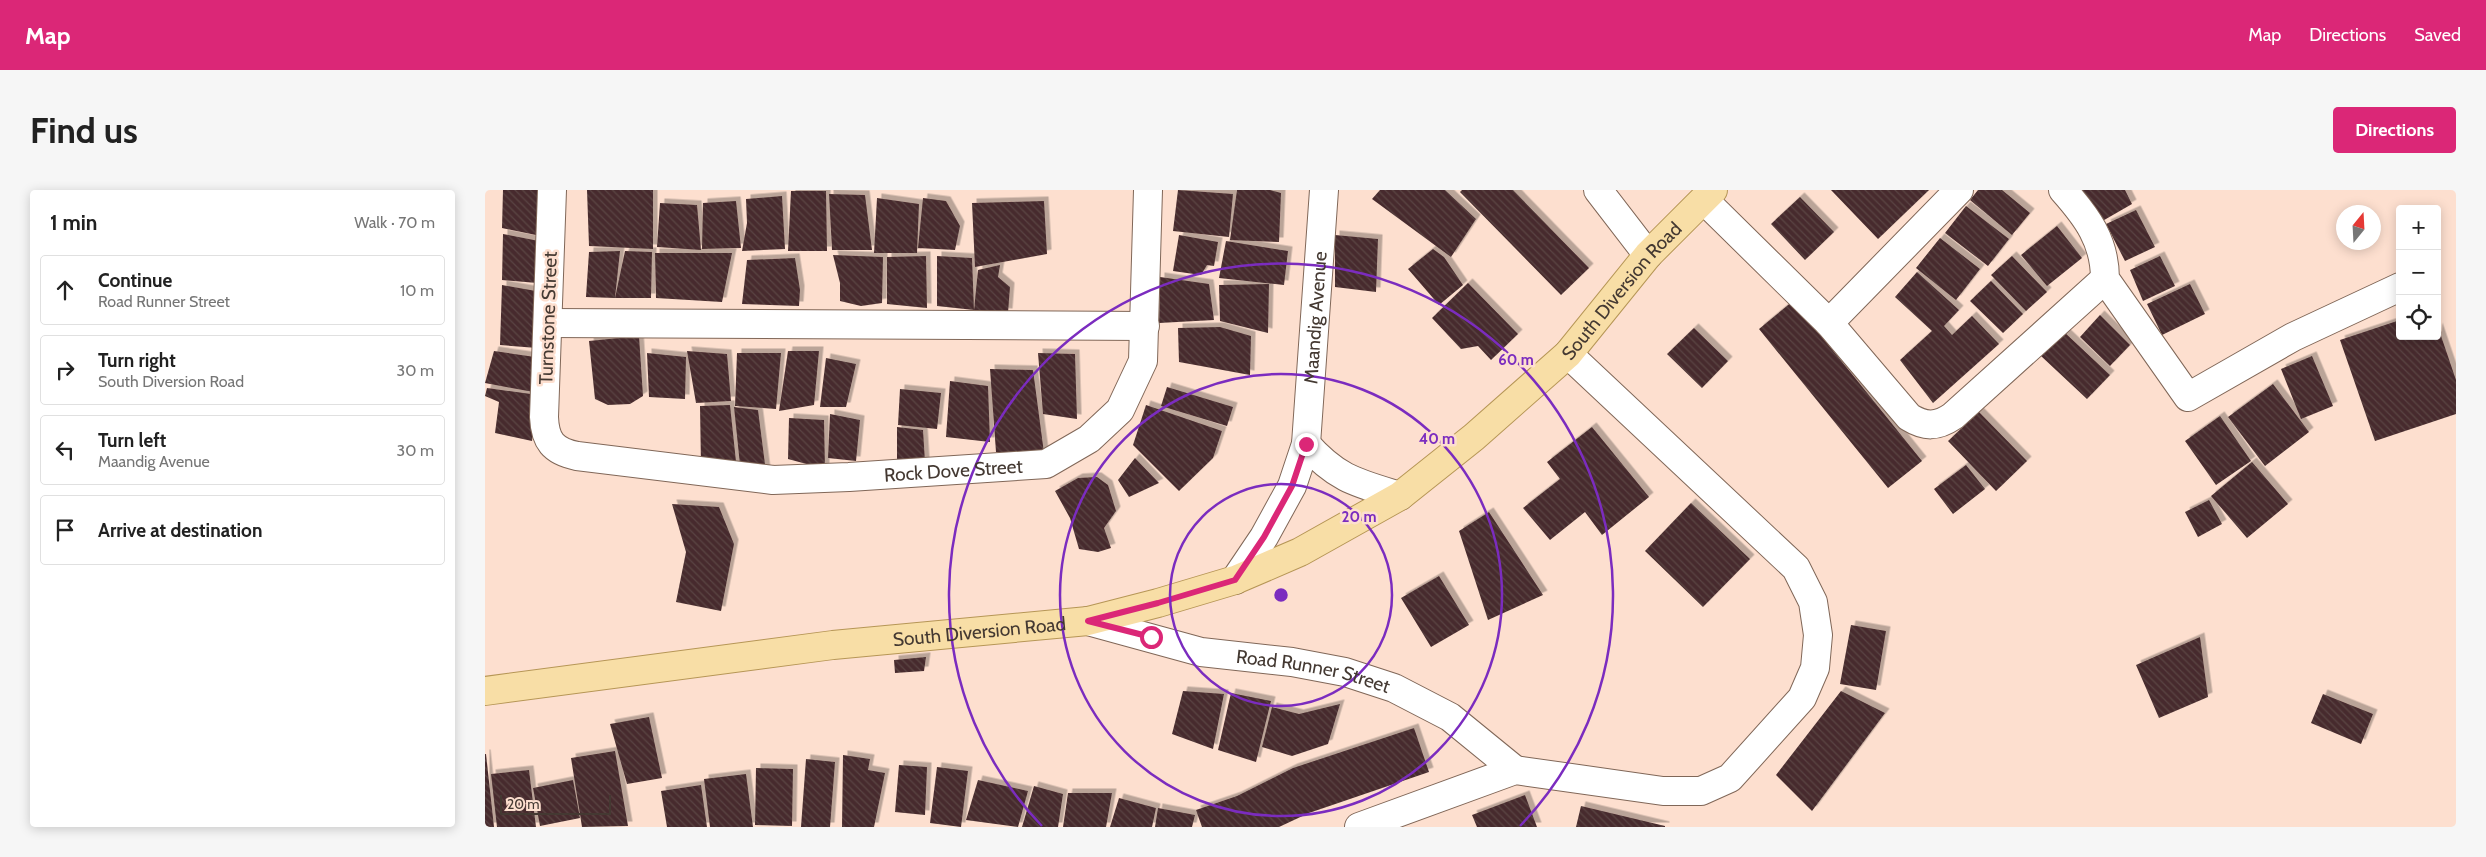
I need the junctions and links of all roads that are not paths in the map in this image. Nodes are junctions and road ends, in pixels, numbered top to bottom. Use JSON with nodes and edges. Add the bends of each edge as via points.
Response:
{"nodes":[{"id":1,"x":552,"y":190,"type":"edge"},
{"id":2,"x":1148,"y":190,"type":"edge"},
{"id":3,"x":1325,"y":190,"type":"edge"},
{"id":4,"x":1598,"y":190,"type":"edge"},
{"id":5,"x":1959,"y":190,"type":"edge"},
{"id":6,"x":2063,"y":190,"type":"edge"},
{"id":7,"x":1709,"y":195,"type":"edge"},
{"id":8,"x":1648,"y":255,"type":"junction"},
{"id":9,"x":2105,"y":278,"type":"junction"},
{"id":10,"x":2396,"y":289,"type":"edge"},
{"id":11,"x":548,"y":323,"type":"junction"},
{"id":12,"x":1829,"y":323,"type":"junction"},
{"id":13,"x":1145,"y":326,"type":"junction"},
{"id":14,"x":1568,"y":354,"type":"junction"},
{"id":15,"x":551,"y":443,"type":"joint"},
{"id":16,"x":1306,"y":444,"type":"junction"},
{"id":17,"x":1400,"y":496,"type":"junction"},
{"id":18,"x":1235,"y":580,"type":"junction"},
{"id":19,"x":1088,"y":621,"type":"junction"},
{"id":20,"x":485,"y":690,"type":"edge"},
{"id":21,"x":1515,"y":770,"type":"junction"},
{"id":22,"x":1359,"y":827,"type":"edge"}],
"edges":[{"from":1,"to":11,"type":"street","name":"Turnstone Street"},
{"from":2,"to":13,"type":"street","name":"Rock Dove Street"},
{"from":3,"to":16,"type":"street","name":"Maandig Avenue"},
{"from":4,"to":8,"type":"street"},
{"from":5,"to":12,"type":"street"},
{"from":6,"to":9,"type":"street","via":[[2097,237],[2105,259]]},
{"from":7,"to":8,"type":"main road","name":"South Diversion Road"},
{"from":7,"to":12,"type":"street"},
{"from":8,"to":14,"type":"main road","name":"South Diversion Road"},
{"from":9,"to":10,"type":"street","via":[[2188,397],[2293,337]]},
{"from":9,"to":12,"type":"street","via":[[1953,416],[1930,426],[1909,417]]},
{"from":11,"to":13,"type":"street"},
{"from":11,"to":15,"type":"street","name":"Turnstone Street","via":[[544,417],[545,432]]},
{"from":13,"to":15,"type":"street","name":"Rock Dove Street","via":[[1143,361],[1120,410],[1089,439],[1046,464],[773,480],[577,456],[563,453]]},
{"from":14,"to":17,"type":"main road","name":"South Diversion Road","via":[[1474,437]]},
{"from":14,"to":21,"type":"street","via":[[1796,568],[1813,602],[1818,635],[1815,668],[1802,698],[1730,778],[1701,791],[1663,791]]},
{"from":16,"to":17,"type":"street","via":[[1337,474]]},
{"from":16,"to":18,"type":"street","name":"Maandig Avenue","via":[[1292,486],[1264,537]]},
{"from":17,"to":18,"type":"main road","name":"South Diversion Road","via":[[1300,552]]},
{"from":18,"to":19,"type":"main road","name":"South Diversion Road"},
{"from":19,"to":20,"type":"main road","name":"South Diversion Road","via":[[833,645]]},
{"from":19,"to":21,"type":"street","name":"Road Runner Street","via":[[1201,652],[1292,662],[1345,672],[1394,688],[1451,717]]},
{"from":21,"to":22,"type":"street"}]}
